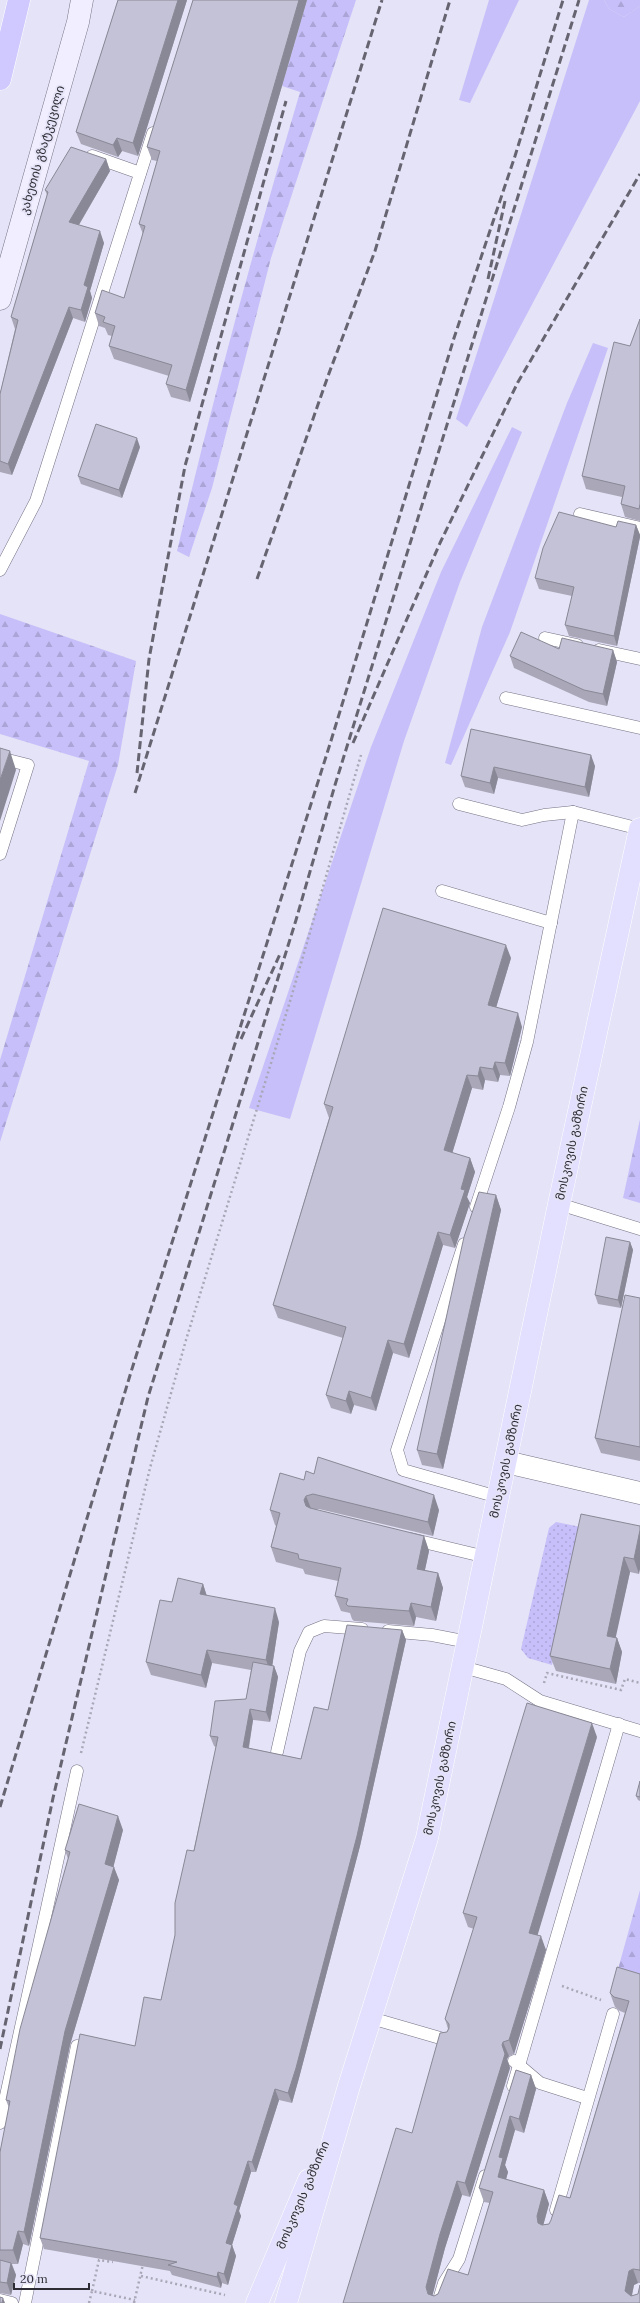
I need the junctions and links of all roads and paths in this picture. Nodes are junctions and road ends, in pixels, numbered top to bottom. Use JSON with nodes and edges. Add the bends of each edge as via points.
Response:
{"nodes":[{"id":1,"x":19,"y":0,"type":"edge"},
{"id":2,"x":82,"y":0,"type":"edge"},
{"id":3,"x":0,"y":78,"type":"edge"},
{"id":4,"x":157,"y":120,"type":"edge"},
{"id":5,"x":77,"y":151,"type":"edge"},
{"id":6,"x":140,"y":173,"type":"junction"},
{"id":7,"x":0,"y":299,"type":"edge"},
{"id":8,"x":580,"y":514,"type":"dead end"},
{"id":9,"x":640,"y":528,"type":"edge"},
{"id":10,"x":0,"y":570,"type":"edge"},
{"id":11,"x":545,"y":638,"type":"dead end"},
{"id":12,"x":640,"y":659,"type":"edge"},
{"id":13,"x":506,"y":698,"type":"dead end"},
{"id":14,"x":640,"y":728,"type":"edge"},
{"id":15,"x":361,"y":755,"type":"dead end"},
{"id":16,"x":0,"y":758,"type":"edge"},
{"id":17,"x":459,"y":804,"type":"dead end"},
{"id":18,"x":573,"y":812,"type":"junction"},
{"id":19,"x":640,"y":829,"type":"edge"},
{"id":20,"x":0,"y":854,"type":"edge"},
{"id":21,"x":442,"y":891,"type":"dead end"},
{"id":22,"x":551,"y":923,"type":"junction"},
{"id":23,"x":559,"y":1204,"type":"junction"},
{"id":24,"x":473,"y":1219,"type":"edge"},
{"id":25,"x":640,"y":1229,"type":"edge"},
{"id":26,"x":468,"y":1234,"type":"edge"},
{"id":27,"x":506,"y":1462,"type":"junction"},
{"id":28,"x":640,"y":1492,"type":"edge"},
{"id":29,"x":498,"y":1497,"type":"junction"},
{"id":30,"x":401,"y":1536,"type":"edge"},
{"id":31,"x":486,"y":1557,"type":"junction"},
{"id":32,"x":468,"y":1642,"type":"junction"},
{"id":33,"x":463,"y":1667,"type":"junction"},
{"id":34,"x":640,"y":1682,"type":"edge"},
{"id":35,"x":540,"y":1701,"type":"junction"},
{"id":36,"x":619,"y":1724,"type":"junction"},
{"id":37,"x":640,"y":1731,"type":"edge"},
{"id":38,"x":277,"y":1752,"type":"edge"},
{"id":39,"x":77,"y":1771,"type":"joint"},
{"id":40,"x":545,"y":1980,"type":"junction"},
{"id":41,"x":614,"y":2014,"type":"joint"},
{"id":42,"x":371,"y":2018,"type":"junction"},
{"id":43,"x":447,"y":2040,"type":"edge"},
{"id":44,"x":77,"y":2046,"type":"edge"},
{"id":45,"x":516,"y":2062,"type":"junction"},
{"id":46,"x":349,"y":2086,"type":"junction"},
{"id":47,"x":510,"y":2094,"type":"edge"},
{"id":48,"x":587,"y":2098,"type":"junction"},
{"id":49,"x":0,"y":2123,"type":"edge"},
{"id":50,"x":489,"y":2162,"type":"edge"},
{"id":51,"x":552,"y":2225,"type":"edge"},
{"id":52,"x":113,"y":2262,"type":"edge"},
{"id":53,"x":143,"y":2262,"type":"edge"},
{"id":54,"x":140,"y":2276,"type":"junction"},
{"id":55,"x":92,"y":2291,"type":"junction"},
{"id":56,"x":224,"y":2295,"type":"dead end"},
{"id":57,"x":0,"y":2300,"type":"edge"},
{"id":58,"x":134,"y":2302,"type":"edge"},
{"id":59,"x":12,"y":2303,"type":"edge"},
{"id":60,"x":25,"y":2303,"type":"edge"},
{"id":61,"x":89,"y":2303,"type":"edge"},
{"id":62,"x":257,"y":2303,"type":"edge"},
{"id":63,"x":286,"y":2303,"type":"edge"},
{"id":64,"x":438,"y":2303,"type":"edge"}],
"edges":[{"from":1,"to":3,"type":"highway"},
{"from":2,"to":7,"type":"street","name":"კახეთის გზატკეცილი"},
{"from":4,"to":6,"type":"lane"},
{"from":5,"to":6,"type":"lane"},
{"from":6,"to":10,"type":"lane","via":[[36,501]]},
{"from":8,"to":9,"type":"lane"},
{"from":11,"to":12,"type":"lane"},
{"from":13,"to":14,"type":"lane"},
{"from":15,"to":39,"type":"path","via":[[150,1468]]},
{"from":16,"to":20,"type":"lane","via":[[28,766]]},
{"from":17,"to":18,"type":"lane","via":[[522,820]]},
{"from":18,"to":19,"type":"lane"},
{"from":18,"to":22,"type":"lane"},
{"from":19,"to":23,"type":"main road","name":"მოსკოვის გამზირი"},
{"from":21,"to":22,"type":"lane"},
{"from":22,"to":24,"type":"lane","via":[[527,1042]]},
{"from":23,"to":25,"type":"lane"},
{"from":23,"to":27,"type":"main road","name":"მოსკოვის გამზირი"},
{"from":26,"to":29,"type":"lane","via":[[397,1450],[403,1470]]},
{"from":27,"to":28,"type":"street"},
{"from":27,"to":29,"type":"main road","name":"მოსკოვის გამზირი"},
{"from":29,"to":31,"type":"main road","name":"მოსკოვის გამზირი"},
{"from":30,"to":31,"type":"lane"},
{"from":31,"to":32,"type":"main road","name":"მოსკოვის გამზირი"},
{"from":32,"to":33,"type":"main road","name":"მოსკოვის გამზირი"},
{"from":32,"to":38,"type":"lane","via":[[432,1635],[324,1626],[309,1632],[300,1651]]},
{"from":33,"to":35,"type":"lane","via":[[506,1679]]},
{"from":33,"to":42,"type":"main road","name":"მოსკოვის გამზირი","via":[[427,1838]]},
{"from":34,"to":35,"type":"path","via":[[625,1679],[622,1690],[547,1673]]},
{"from":35,"to":36,"type":"lane"},
{"from":36,"to":37,"type":"lane"},
{"from":36,"to":40,"type":"lane"},
{"from":39,"to":49,"type":"lane"},
{"from":40,"to":41,"type":"path","via":[[612,2004]]},
{"from":40,"to":45,"type":"lane"},
{"from":41,"to":48,"type":"lane"},
{"from":42,"to":43,"type":"lane"},
{"from":42,"to":46,"type":"main road","name":"მოსკოვის გამზირი"},
{"from":44,"to":60,"type":"lane"},
{"from":45,"to":47,"type":"lane"},
{"from":45,"to":48,"type":"lane","via":[[540,2083]]},
{"from":46,"to":62,"type":"main road","name":"მოსკოვის გამზირი"},
{"from":46,"to":63,"type":"main road","name":"მოსკოვის გამზირი"},
{"from":48,"to":51,"type":"lane"},
{"from":50,"to":64,"type":"lane","via":[[459,2259],[444,2283]]},
{"from":52,"to":55,"type":"path","via":[[99,2260]]},
{"from":53,"to":54,"type":"path"},
{"from":54,"to":56,"type":"path"},
{"from":54,"to":58,"type":"path"},
{"from":55,"to":58,"type":"path"},
{"from":55,"to":61,"type":"path"},
{"from":57,"to":59,"type":"lane"}]}
